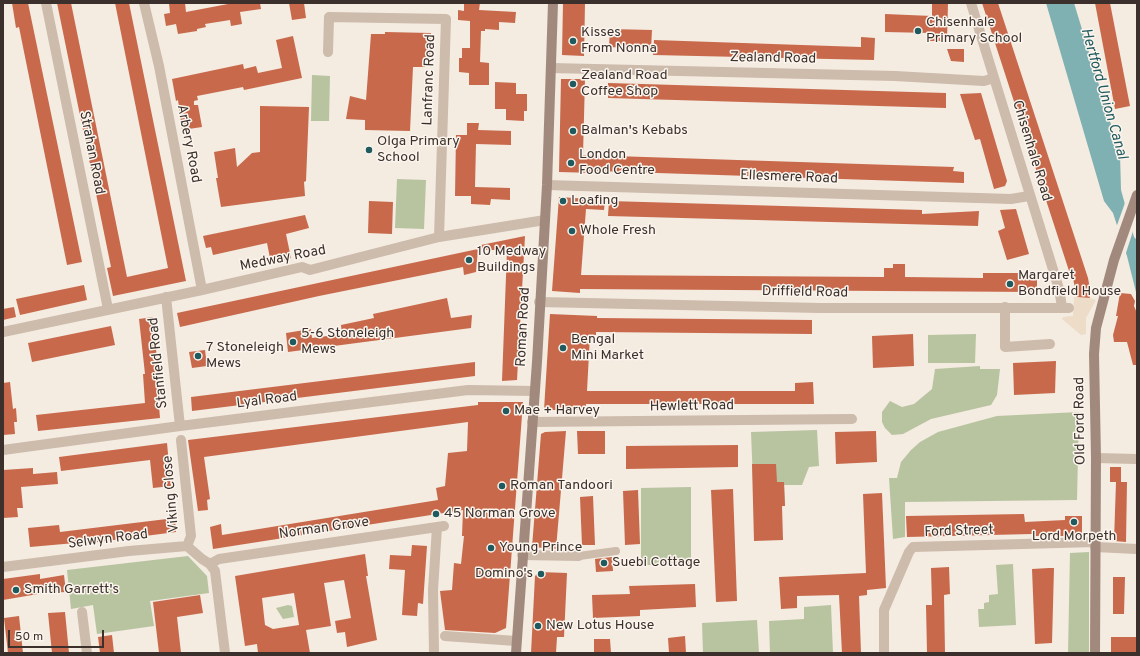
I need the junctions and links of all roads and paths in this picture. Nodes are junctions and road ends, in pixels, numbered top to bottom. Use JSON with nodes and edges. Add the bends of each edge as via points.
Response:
{"nodes":[{"id":1,"x":46,"y":3,"type":"edge"},
{"id":2,"x":144,"y":3,"type":"edge"},
{"id":3,"x":554,"y":3,"type":"edge"},
{"id":4,"x":971,"y":3,"type":"edge"},
{"id":5,"x":328,"y":52,"type":"dead end"},
{"id":6,"x":551,"y":68,"type":"junction"},
{"id":7,"x":994,"y":78,"type":"junction"},
{"id":8,"x":547,"y":185,"type":"junction"},
{"id":9,"x":1029,"y":196,"type":"junction"},
{"id":10,"x":1136,"y":198,"type":"edge"},
{"id":11,"x":545,"y":220,"type":"junction"},
{"id":12,"x":439,"y":237,"type":"junction"},
{"id":13,"x":202,"y":290,"type":"junction"},
{"id":14,"x":166,"y":297,"type":"junction"},
{"id":15,"x":540,"y":302,"type":"junction"},
{"id":16,"x":1005,"y":307,"type":"junction"},
{"id":17,"x":1066,"y":308,"type":"joint"},
{"id":18,"x":108,"y":309,"type":"junction"},
{"id":19,"x":3,"y":332,"type":"edge"},
{"id":20,"x":1050,"y":344,"type":"dead end"},
{"id":21,"x":534,"y":391,"type":"junction"},
{"id":22,"x":852,"y":419,"type":"dead end"},
{"id":23,"x":532,"y":422,"type":"junction"},
{"id":24,"x":180,"y":426,"type":"junction"},
{"id":25,"x":181,"y":440,"type":"dead end"},
{"id":26,"x":3,"y":450,"type":"edge"},
{"id":27,"x":1096,"y":458,"type":"junction"},
{"id":28,"x":1136,"y":459,"type":"dead end"},
{"id":29,"x":1095,"y":545,"type":"junction"},
{"id":30,"x":187,"y":546,"type":"junction"},
{"id":31,"x":1137,"y":548,"type":"edge"},
{"id":32,"x":616,"y":551,"type":"dead end"},
{"id":33,"x":522,"y":555,"type":"junction"},
{"id":34,"x":579,"y":556,"type":"joint"},
{"id":35,"x":210,"y":564,"type":"junction"},
{"id":36,"x":3,"y":567,"type":"edge"},
{"id":37,"x":82,"y":612,"type":"dead end"},
{"id":38,"x":445,"y":636,"type":"dead end"},
{"id":39,"x":516,"y":640,"type":"junction"},
{"id":40,"x":87,"y":653,"type":"edge"},
{"id":41,"x":225,"y":653,"type":"edge"},
{"id":42,"x":434,"y":653,"type":"edge"},
{"id":43,"x":516,"y":653,"type":"edge"},
{"id":44,"x":884,"y":653,"type":"edge"},
{"id":45,"x":1095,"y":653,"type":"edge"}],
"edges":[{"from":1,"to":18,"type":"street","name":"Strahan Road"},
{"from":2,"to":13,"type":"street","name":"Arbery Road","via":[[159,66]]},
{"from":3,"to":6,"type":"main road","name":"Roman Road"},
{"from":4,"to":7,"type":"street","name":"Chisenhale Road"},
{"from":5,"to":12,"type":"street","name":"Lanfranc Road","via":[[329,17],[446,19]]},
{"from":6,"to":7,"type":"street","name":"Zealand Road","via":[[895,76],[984,81]]},
{"from":6,"to":8,"type":"main road","name":"Roman Road"},
{"from":7,"to":9,"type":"street","name":"Chisenhale Road"},
{"from":8,"to":9,"type":"street","name":"Ellesmere Road","via":[[1011,199]]},
{"from":8,"to":11,"type":"main road","name":"Roman Road"},
{"from":9,"to":17,"type":"street","name":"Chisenhale Road"},
{"from":10,"to":27,"type":"main road","name":"Old Ford Road","via":[[1114,260],[1096,328]]},
{"from":11,"to":12,"type":"street","name":"Medway Road"},
{"from":11,"to":15,"type":"main road","name":"Roman Road"},
{"from":12,"to":13,"type":"street","name":"Medway Road","via":[[310,270],[302,267]]},
{"from":13,"to":14,"type":"street","name":"Medway Road"},
{"from":14,"to":18,"type":"street","name":"Medway Road"},
{"from":14,"to":24,"type":"street","name":"Stanfield Road"},
{"from":15,"to":16,"type":"street","name":"Driffield Road","via":[[820,308]]},
{"from":15,"to":21,"type":"main road","name":"Roman Road"},
{"from":16,"to":17,"type":"street","name":"Driffield Road"},
{"from":16,"to":20,"type":"street","via":[[1005,347]]},
{"from":18,"to":19,"type":"street","name":"Medway Road"},
{"from":21,"to":23,"type":"main road","name":"Roman Road"},
{"from":21,"to":24,"type":"street","name":"Lyal Road","via":[[468,390]]},
{"from":22,"to":23,"type":"street","name":"Hewlett Road"},
{"from":23,"to":33,"type":"main road","name":"Roman Road"},
{"from":24,"to":26,"type":"street","name":"Lyal Road"},
{"from":25,"to":30,"type":"street","name":"Viking Close","via":[[191,536]]},
{"from":27,"to":28,"type":"street"},
{"from":27,"to":29,"type":"main road","name":"Old Ford Road"},
{"from":29,"to":31,"type":"street"},
{"from":29,"to":44,"type":"street","name":"Ford Street","via":[[913,547],[884,610]]},
{"from":29,"to":45,"type":"main road","name":"Old Ford Road"},
{"from":30,"to":35,"type":"street"},
{"from":30,"to":36,"type":"street","name":"Selwyn Road"},
{"from":32,"to":34,"type":"street"},
{"from":33,"to":34,"type":"street"},
{"from":33,"to":39,"type":"main road","name":"Roman Road"},
{"from":35,"to":41,"type":"street","via":[[215,571]]},
{"from":35,"to":42,"type":"street","name":"Norman Grove","via":[[219,559],[441,526],[433,590]]},
{"from":37,"to":40,"type":"street"},
{"from":38,"to":39,"type":"street"},
{"from":39,"to":43,"type":"main road","name":"Roman Road"}]}
